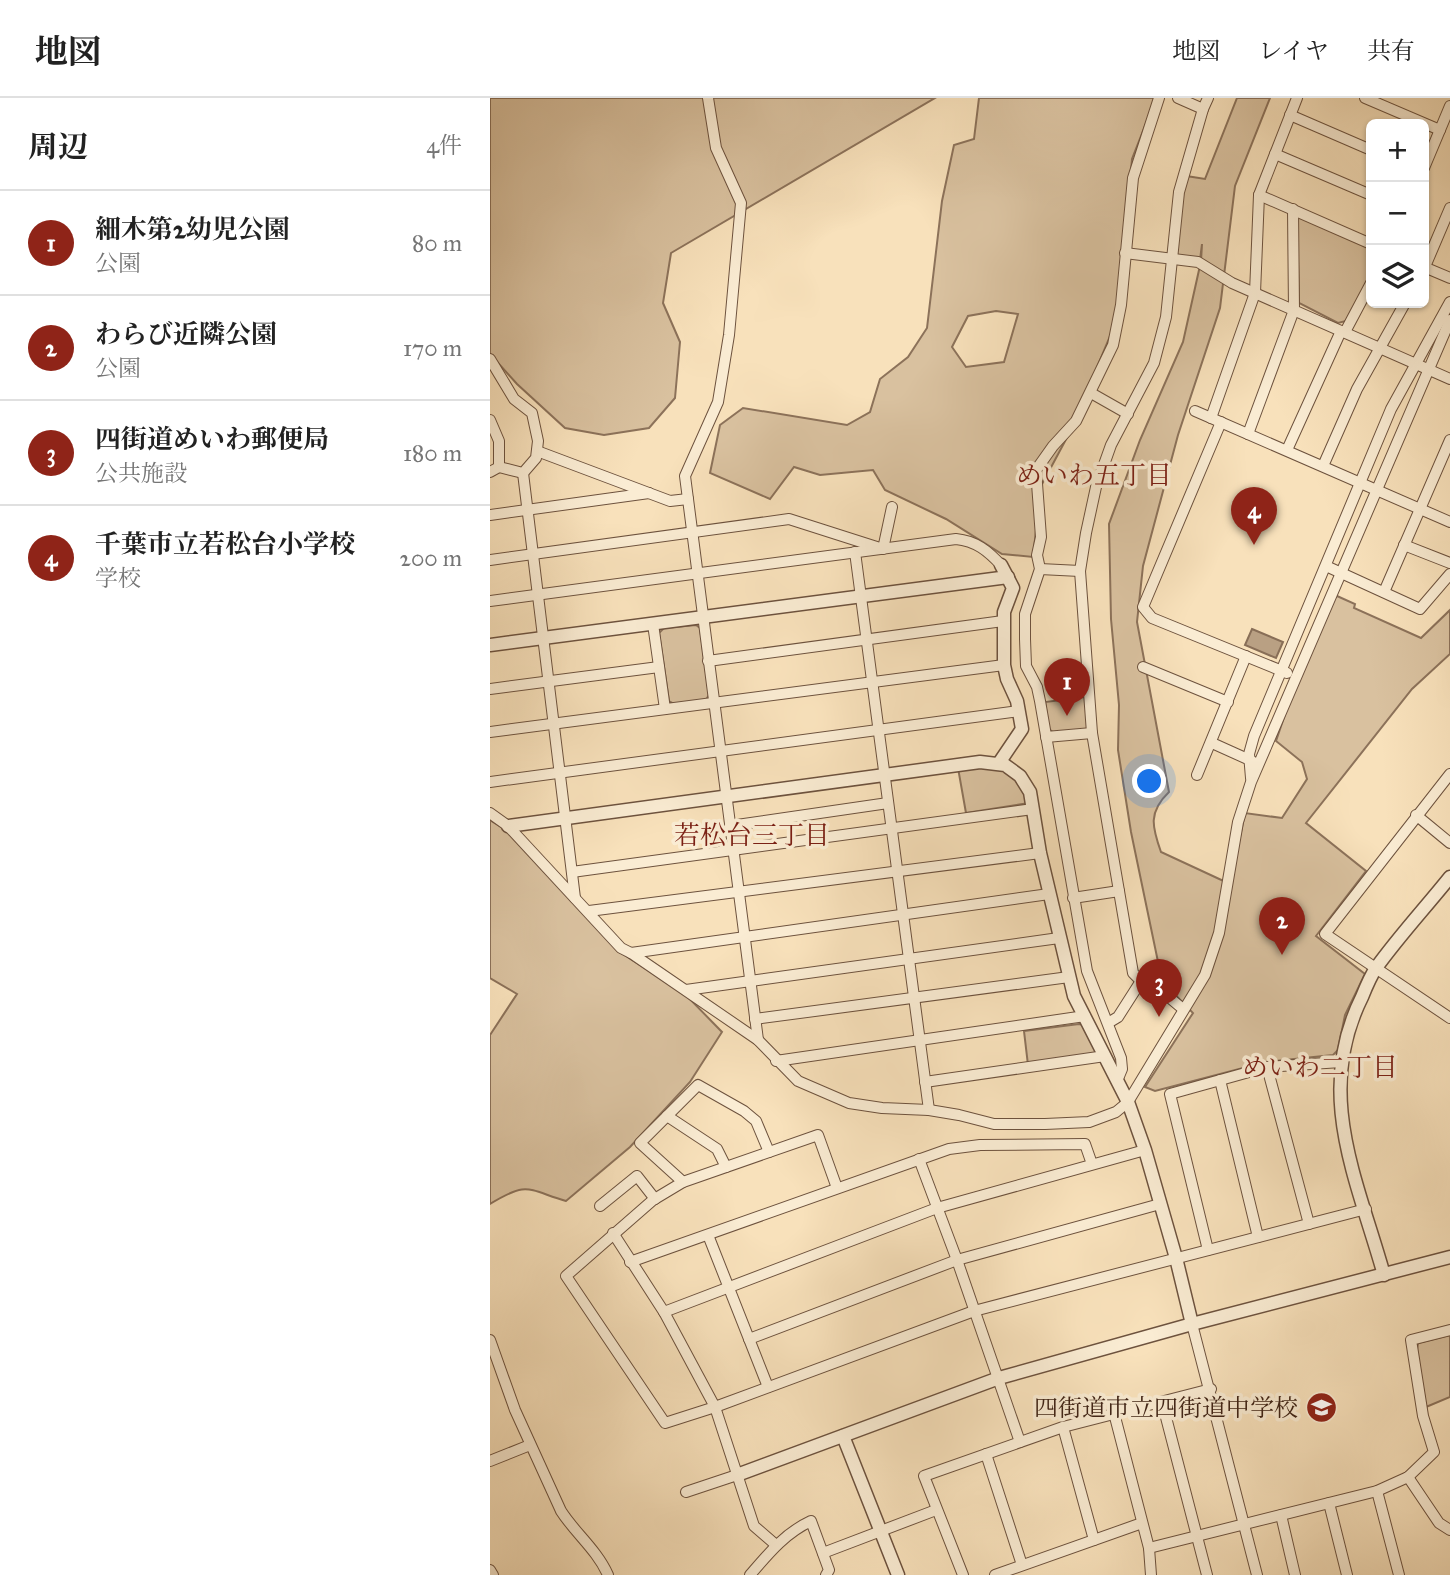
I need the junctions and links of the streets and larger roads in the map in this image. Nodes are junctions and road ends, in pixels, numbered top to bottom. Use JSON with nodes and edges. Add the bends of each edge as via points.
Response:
{"nodes":[{"id":1,"x":708,"y":98,"type":"edge"},
{"id":2,"x":1159,"y":98,"type":"edge"},
{"id":3,"x":1178,"y":98,"type":"edge"},
{"id":4,"x":1208,"y":98,"type":"edge"},
{"id":5,"x":1297,"y":98,"type":"edge"},
{"id":6,"x":1365,"y":98,"type":"edge"},
{"id":7,"x":1450,"y":106,"type":"edge"},
{"id":8,"x":1203,"y":109,"type":"junction"},
{"id":9,"x":1290,"y":115,"type":"junction"},
{"id":10,"x":1440,"y":130,"type":"junction"},
{"id":11,"x":1366,"y":148,"type":"edge"},
{"id":12,"x":1275,"y":154,"type":"junction"},
{"id":13,"x":1429,"y":156,"type":"edge"},
{"id":14,"x":1366,"y":193,"type":"edge"},
{"id":15,"x":1259,"y":195,"type":"junction"},
{"id":16,"x":1450,"y":208,"type":"edge"},
{"id":17,"x":1293,"y":209,"type":"junction"},
{"id":18,"x":1366,"y":242,"type":"edge"},
{"id":19,"x":1125,"y":253,"type":"junction"},
{"id":20,"x":1429,"y":256,"type":"edge"},
{"id":21,"x":1171,"y":257,"type":"junction"},
{"id":22,"x":1429,"y":270,"type":"edge"},
{"id":23,"x":1450,"y":278,"type":"edge"},
{"id":24,"x":1366,"y":292,"type":"edge"},
{"id":25,"x":1255,"y":293,"type":"junction"},
{"id":26,"x":1450,"y":302,"type":"edge"},
{"id":27,"x":1402,"y":308,"type":"edge"},
{"id":28,"x":1294,"y":310,"type":"junction"},
{"id":29,"x":1450,"y":320,"type":"edge"},
{"id":30,"x":1343,"y":332,"type":"junction"},
{"id":31,"x":1380,"y":348,"type":"junction"},
{"id":32,"x":490,"y":359,"type":"edge"},
{"id":33,"x":1416,"y":363,"type":"junction"},
{"id":34,"x":1429,"y":370,"type":"junction"},
{"id":35,"x":495,"y":377,"type":"edge"},
{"id":36,"x":1450,"y":379,"type":"edge"},
{"id":37,"x":1091,"y":393,"type":"junction"},
{"id":38,"x":1195,"y":411,"type":"dead end"},
{"id":39,"x":1128,"y":414,"type":"junction"},
{"id":40,"x":490,"y":420,"type":"edge"},
{"id":41,"x":1216,"y":420,"type":"junction"},
{"id":42,"x":1248,"y":434,"type":"junction"},
{"id":43,"x":1450,"y":440,"type":"edge"},
{"id":44,"x":1287,"y":450,"type":"junction"},
{"id":45,"x":537,"y":451,"type":"junction"},
{"id":46,"x":1323,"y":466,"type":"junction"},
{"id":47,"x":1438,"y":467,"type":"junction"},
{"id":48,"x":494,"y":470,"type":"edge"},
{"id":49,"x":1450,"y":471,"type":"edge"},
{"id":50,"x":523,"y":473,"type":"junction"},
{"id":51,"x":1362,"y":482,"type":"junction"},
{"id":52,"x":1377,"y":489,"type":"junction"},
{"id":53,"x":649,"y":493,"type":"junction"},
{"id":54,"x":688,"y":499,"type":"junction"},
{"id":55,"x":892,"y":507,"type":"dead end"},
{"id":56,"x":1420,"y":508,"type":"junction"},
{"id":57,"x":527,"y":510,"type":"junction"},
{"id":58,"x":490,"y":515,"type":"edge"},
{"id":59,"x":1450,"y":522,"type":"edge"},
{"id":60,"x":692,"y":532,"type":"junction"},
{"id":61,"x":1405,"y":545,"type":"junction"},
{"id":62,"x":883,"y":549,"type":"junction"},
{"id":63,"x":855,"y":552,"type":"junction"},
{"id":64,"x":533,"y":554,"type":"junction"},
{"id":65,"x":490,"y":560,"type":"edge"},
{"id":66,"x":1450,"y":564,"type":"edge"},
{"id":67,"x":1000,"y":565,"type":"joint"},
{"id":68,"x":1326,"y":566,"type":"junction"},
{"id":69,"x":1040,"y":569,"type":"junction"},
{"id":70,"x":1080,"y":571,"type":"junction"},
{"id":71,"x":697,"y":573,"type":"junction"},
{"id":72,"x":1341,"y":573,"type":"junction"},
{"id":73,"x":1450,"y":574,"type":"edge"},
{"id":74,"x":1008,"y":577,"type":"junction"},
{"id":75,"x":1384,"y":593,"type":"junction"},
{"id":76,"x":537,"y":595,"type":"junction"},
{"id":77,"x":860,"y":596,"type":"junction"},
{"id":78,"x":490,"y":601,"type":"edge"},
{"id":79,"x":702,"y":617,"type":"junction"},
{"id":80,"x":1003,"y":621,"type":"junction"},
{"id":81,"x":653,"y":624,"type":"junction"},
{"id":82,"x":542,"y":638,"type":"junction"},
{"id":83,"x":866,"y":639,"type":"junction"},
{"id":84,"x":490,"y":645,"type":"edge"},
{"id":85,"x":1246,"y":656,"type":"junction"},
{"id":86,"x":708,"y":661,"type":"junction"},
{"id":87,"x":1004,"y":665,"type":"junction"},
{"id":88,"x":659,"y":667,"type":"junction"},
{"id":89,"x":1143,"y":667,"type":"dead end"},
{"id":90,"x":1281,"y":671,"type":"junction"},
{"id":91,"x":1295,"y":677,"type":"junction"},
{"id":92,"x":548,"y":682,"type":"junction"},
{"id":93,"x":872,"y":682,"type":"junction"},
{"id":94,"x":490,"y":689,"type":"edge"},
{"id":95,"x":1228,"y":702,"type":"junction"},
{"id":96,"x":714,"y":703,"type":"junction"},
{"id":97,"x":665,"y":709,"type":"junction"},
{"id":98,"x":1019,"y":710,"type":"junction"},
{"id":99,"x":554,"y":724,"type":"junction"},
{"id":100,"x":878,"y":730,"type":"junction"},
{"id":101,"x":490,"y":732,"type":"edge"},
{"id":102,"x":1092,"y":733,"type":"junction"},
{"id":103,"x":1046,"y":737,"type":"junction"},
{"id":104,"x":1212,"y":743,"type":"junction"},
{"id":105,"x":720,"y":751,"type":"junction"},
{"id":106,"x":1255,"y":761,"type":"junction"},
{"id":107,"x":999,"y":763,"type":"junction"},
{"id":108,"x":559,"y":773,"type":"junction"},
{"id":109,"x":884,"y":775,"type":"junction"},
{"id":110,"x":1197,"y":775,"type":"dead end"},
{"id":111,"x":1450,"y":775,"type":"edge"},
{"id":112,"x":490,"y":782,"type":"edge"},
{"id":113,"x":726,"y":796,"type":"junction"},
{"id":114,"x":888,"y":803,"type":"junction"},
{"id":115,"x":1033,"y":809,"type":"junction"},
{"id":116,"x":490,"y":813,"type":"edge"},
{"id":117,"x":1416,"y":815,"type":"junction"},
{"id":118,"x":565,"y":818,"type":"junction"},
{"id":119,"x":508,"y":826,"type":"junction"},
{"id":120,"x":730,"y":826,"type":"junction"},
{"id":121,"x":891,"y":828,"type":"junction"},
{"id":122,"x":1450,"y":843,"type":"edge"},
{"id":123,"x":733,"y":850,"type":"junction"},
{"id":124,"x":1040,"y":853,"type":"junction"},
{"id":125,"x":897,"y":871,"type":"junction"},
{"id":126,"x":572,"y":873,"type":"junction"},
{"id":127,"x":1450,"y":877,"type":"edge"},
{"id":128,"x":1119,"y":891,"type":"junction"},
{"id":129,"x":739,"y":892,"type":"junction"},
{"id":130,"x":1049,"y":894,"type":"junction"},
{"id":131,"x":575,"y":898,"type":"junction"},
{"id":132,"x":1073,"y":898,"type":"junction"},
{"id":133,"x":589,"y":911,"type":"junction"},
{"id":134,"x":902,"y":914,"type":"junction"},
{"id":135,"x":744,"y":937,"type":"junction"},
{"id":136,"x":1059,"y":938,"type":"junction"},
{"id":137,"x":631,"y":953,"type":"junction"},
{"id":138,"x":908,"y":959,"type":"junction"},
{"id":139,"x":1375,"y":970,"type":"junction"},
{"id":140,"x":1069,"y":977,"type":"junction"},
{"id":141,"x":750,"y":981,"type":"junction"},
{"id":142,"x":1141,"y":981,"type":"junction"},
{"id":143,"x":686,"y":990,"type":"junction"},
{"id":144,"x":914,"y":998,"type":"junction"},
{"id":145,"x":1183,"y":1009,"type":"junction"},
{"id":146,"x":1085,"y":1016,"type":"junction"},
{"id":147,"x":1450,"y":1018,"type":"edge"},
{"id":148,"x":755,"y":1019,"type":"junction"},
{"id":149,"x":1108,"y":1023,"type":"junction"},
{"id":150,"x":758,"y":1040,"type":"junction"},
{"id":151,"x":919,"y":1040,"type":"junction"},
{"id":152,"x":1105,"y":1056,"type":"junction"},
{"id":153,"x":776,"y":1061,"type":"junction"},
{"id":154,"x":1341,"y":1062,"type":"junction"},
{"id":155,"x":1268,"y":1067,"type":"junction"},
{"id":156,"x":1220,"y":1080,"type":"junction"},
{"id":157,"x":1117,"y":1081,"type":"junction"},
{"id":158,"x":925,"y":1082,"type":"junction"},
{"id":159,"x":1128,"y":1102,"type":"junction"},
{"id":160,"x":929,"y":1110,"type":"junction"},
{"id":161,"x":667,"y":1116,"type":"junction"},
{"id":162,"x":1144,"y":1150,"type":"junction"},
{"id":163,"x":769,"y":1152,"type":"junction"},
{"id":164,"x":919,"y":1159,"type":"junction"},
{"id":165,"x":1092,"y":1164,"type":"junction"},
{"id":166,"x":726,"y":1167,"type":"junction"},
{"id":167,"x":683,"y":1182,"type":"junction"},
{"id":168,"x":836,"y":1188,"type":"junction"},
{"id":169,"x":655,"y":1199,"type":"junction"},
{"id":170,"x":1160,"y":1204,"type":"junction"},
{"id":171,"x":600,"y":1206,"type":"dead end"},
{"id":172,"x":937,"y":1208,"type":"junction"},
{"id":173,"x":1366,"y":1209,"type":"junction"},
{"id":174,"x":1309,"y":1224,"type":"junction"},
{"id":175,"x":613,"y":1233,"type":"junction"},
{"id":176,"x":708,"y":1235,"type":"junction"},
{"id":177,"x":1258,"y":1237,"type":"junction"},
{"id":178,"x":1208,"y":1250,"type":"junction"},
{"id":179,"x":1450,"y":1257,"type":"edge"},
{"id":180,"x":1176,"y":1258,"type":"junction"},
{"id":181,"x":957,"y":1260,"type":"junction"},
{"id":182,"x":630,"y":1262,"type":"junction"},
{"id":183,"x":1384,"y":1275,"type":"junction"},
{"id":184,"x":729,"y":1288,"type":"junction"},
{"id":185,"x":974,"y":1311,"type":"junction"},
{"id":186,"x":664,"y":1312,"type":"junction"},
{"id":187,"x":1192,"y":1324,"type":"junction"},
{"id":188,"x":1450,"y":1330,"type":"edge"},
{"id":189,"x":749,"y":1339,"type":"junction"},
{"id":190,"x":490,"y":1340,"type":"edge"},
{"id":191,"x":999,"y":1378,"type":"junction"},
{"id":192,"x":768,"y":1387,"type":"junction"},
{"id":193,"x":1211,"y":1389,"type":"junction"},
{"id":194,"x":1162,"y":1402,"type":"junction"},
{"id":195,"x":715,"y":1407,"type":"junction"},
{"id":196,"x":1114,"y":1413,"type":"junction"},
{"id":197,"x":1063,"y":1427,"type":"junction"},
{"id":198,"x":843,"y":1436,"type":"junction"},
{"id":199,"x":1020,"y":1442,"type":"junction"},
{"id":200,"x":530,"y":1445,"type":"junction"},
{"id":201,"x":986,"y":1454,"type":"junction"},
{"id":202,"x":490,"y":1461,"type":"edge"},
{"id":203,"x":737,"y":1475,"type":"junction"},
{"id":204,"x":1408,"y":1476,"type":"junction"},
{"id":205,"x":1377,"y":1491,"type":"junction"},
{"id":206,"x":686,"y":1492,"type":"dead end"},
{"id":207,"x":1329,"y":1503,"type":"junction"},
{"id":208,"x":936,"y":1510,"type":"junction"},
{"id":209,"x":1281,"y":1515,"type":"junction"},
{"id":210,"x":1142,"y":1523,"type":"junction"},
{"id":211,"x":1244,"y":1523,"type":"junction"},
{"id":212,"x":1450,"y":1530,"type":"edge"},
{"id":213,"x":881,"y":1531,"type":"junction"},
{"id":214,"x":1197,"y":1536,"type":"junction"},
{"id":215,"x":1094,"y":1540,"type":"junction"},
{"id":216,"x":776,"y":1545,"type":"junction"},
{"id":217,"x":1149,"y":1548,"type":"junction"},
{"id":218,"x":823,"y":1553,"type":"junction"},
{"id":219,"x":1022,"y":1564,"type":"junction"},
{"id":220,"x":490,"y":1570,"type":"edge"},
{"id":221,"x":493,"y":1575,"type":"edge"},
{"id":222,"x":608,"y":1575,"type":"edge"},
{"id":223,"x":750,"y":1575,"type":"edge"},
{"id":224,"x":826,"y":1575,"type":"edge"},
{"id":225,"x":898,"y":1575,"type":"edge"},
{"id":226,"x":963,"y":1575,"type":"edge"},
{"id":227,"x":995,"y":1575,"type":"edge"},
{"id":228,"x":1151,"y":1575,"type":"edge"},
{"id":229,"x":1207,"y":1575,"type":"edge"},
{"id":230,"x":1257,"y":1575,"type":"edge"},
{"id":231,"x":1295,"y":1575,"type":"edge"},
{"id":232,"x":1347,"y":1575,"type":"edge"},
{"id":233,"x":1399,"y":1575,"type":"edge"}],
"edges":[{"from":1,"to":54,"type":"street","via":[[716,148],[741,203],[718,402],[685,476]]},
{"from":2,"to":19,"type":"street","via":[[1133,178]]},
{"from":3,"to":8,"type":"street"},
{"from":4,"to":8,"type":"street"},
{"from":5,"to":9,"type":"street"},
{"from":6,"to":10,"type":"street"},
{"from":7,"to":10,"type":"street"},
{"from":8,"to":21,"type":"street","via":[[1179,192]]},
{"from":9,"to":11,"type":"street"},
{"from":9,"to":12,"type":"street"},
{"from":10,"to":13,"type":"street"},
{"from":12,"to":14,"type":"street"},
{"from":12,"to":15,"type":"street"},
{"from":15,"to":17,"type":"street"},
{"from":15,"to":25,"type":"street"},
{"from":16,"to":20,"type":"street"},
{"from":17,"to":18,"type":"street"},
{"from":17,"to":28,"type":"street"},
{"from":19,"to":21,"type":"street"},
{"from":19,"to":37,"type":"street","via":[[1113,345]]},
{"from":21,"to":25,"type":"street","via":[[1198,262]]},
{"from":21,"to":39,"type":"street","via":[[1166,317],[1154,363]]},
{"from":22,"to":23,"type":"street"},
{"from":24,"to":30,"type":"street"},
{"from":25,"to":28,"type":"street"},
{"from":25,"to":41,"type":"street"},
{"from":26,"to":33,"type":"street"},
{"from":27,"to":31,"type":"street"},
{"from":28,"to":30,"type":"street"},
{"from":28,"to":42,"type":"street"},
{"from":29,"to":34,"type":"street"},
{"from":30,"to":31,"type":"street"},
{"from":30,"to":44,"type":"street"},
{"from":31,"to":33,"type":"street"},
{"from":31,"to":46,"type":"street"},
{"from":32,"to":35,"type":"street"},
{"from":33,"to":34,"type":"street"},
{"from":33,"to":51,"type":"street","via":[[1391,409]]},
{"from":34,"to":36,"type":"street"},
{"from":34,"to":52,"type":"street"},
{"from":35,"to":45,"type":"street","via":[[532,414]]},
{"from":37,"to":39,"type":"street"},
{"from":37,"to":69,"type":"street","via":[[1076,421],[1036,470]]},
{"from":38,"to":41,"type":"street"},
{"from":39,"to":70,"type":"street","via":[[1096,487]]},
{"from":40,"to":48,"type":"street","via":[[499,441]]},
{"from":41,"to":42,"type":"street"},
{"from":41,"to":85,"type":"street","via":[[1143,607],[1152,618]]},
{"from":42,"to":44,"type":"street"},
{"from":43,"to":47,"type":"street"},
{"from":44,"to":46,"type":"street"},
{"from":45,"to":50,"type":"street"},
{"from":45,"to":53,"type":"street"},
{"from":46,"to":51,"type":"street"},
{"from":47,"to":49,"type":"street"},
{"from":47,"to":56,"type":"street"},
{"from":48,"to":50,"type":"street"},
{"from":50,"to":57,"type":"street"},
{"from":51,"to":52,"type":"street"},
{"from":51,"to":68,"type":"street"},
{"from":52,"to":56,"type":"street"},
{"from":52,"to":72,"type":"street"},
{"from":53,"to":54,"type":"street","via":[[670,501]]},
{"from":53,"to":57,"type":"street"},
{"from":54,"to":60,"type":"street"},
{"from":55,"to":62,"type":"street"},
{"from":56,"to":59,"type":"street"},
{"from":56,"to":61,"type":"street"},
{"from":57,"to":58,"type":"street"},
{"from":57,"to":64,"type":"street"},
{"from":60,"to":62,"type":"street","via":[[789,519]]},
{"from":60,"to":64,"type":"street"},
{"from":60,"to":71,"type":"street"},
{"from":61,"to":66,"type":"street"},
{"from":61,"to":75,"type":"street"},
{"from":62,"to":63,"type":"street"},
{"from":62,"to":67,"type":"street","via":[[969,540]]},
{"from":63,"to":71,"type":"street"},
{"from":63,"to":77,"type":"street"},
{"from":64,"to":65,"type":"street"},
{"from":64,"to":76,"type":"street"},
{"from":67,"to":74,"type":"street"},
{"from":68,"to":72,"type":"street"},
{"from":68,"to":90,"type":"street"},
{"from":69,"to":70,"type":"street"},
{"from":69,"to":103,"type":"street","via":[[1025,614],[1025,639],[1026,666],[1037,687]]},
{"from":70,"to":102,"type":"street"},
{"from":71,"to":76,"type":"street"},
{"from":71,"to":79,"type":"street"},
{"from":72,"to":75,"type":"street"},
{"from":72,"to":91,"type":"street"},
{"from":73,"to":75,"type":"street","via":[[1420,609]]},
{"from":74,"to":77,"type":"street"},
{"from":74,"to":80,"type":"street","via":[[1013,588]]},
{"from":76,"to":78,"type":"street"},
{"from":76,"to":82,"type":"street"},
{"from":77,"to":79,"type":"street"},
{"from":77,"to":83,"type":"street"},
{"from":79,"to":81,"type":"street"},
{"from":79,"to":86,"type":"street"},
{"from":80,"to":83,"type":"street"},
{"from":80,"to":87,"type":"street"},
{"from":81,"to":82,"type":"street"},
{"from":81,"to":88,"type":"street"},
{"from":82,"to":84,"type":"street"},
{"from":82,"to":92,"type":"street"},
{"from":83,"to":86,"type":"street"},
{"from":83,"to":93,"type":"street"},
{"from":85,"to":90,"type":"street"},
{"from":85,"to":95,"type":"street"},
{"from":86,"to":96,"type":"street"},
{"from":87,"to":93,"type":"street"},
{"from":87,"to":98,"type":"street"},
{"from":88,"to":92,"type":"street"},
{"from":88,"to":97,"type":"street"},
{"from":89,"to":95,"type":"street"},
{"from":90,"to":91,"type":"street"},
{"from":90,"to":106,"type":"street","via":[[1254,736]]},
{"from":91,"to":106,"type":"street"},
{"from":92,"to":94,"type":"street"},
{"from":92,"to":99,"type":"street"},
{"from":93,"to":96,"type":"street"},
{"from":93,"to":100,"type":"street"},
{"from":95,"to":104,"type":"street"},
{"from":96,"to":97,"type":"street"},
{"from":96,"to":105,"type":"street"},
{"from":97,"to":99,"type":"street"},
{"from":98,"to":100,"type":"street"},
{"from":98,"to":107,"type":"street","via":[[1023,729]]},
{"from":99,"to":101,"type":"street"},
{"from":99,"to":108,"type":"street"},
{"from":100,"to":105,"type":"street"},
{"from":100,"to":109,"type":"street"},
{"from":102,"to":103,"type":"street"},
{"from":102,"to":128,"type":"street"},
{"from":103,"to":132,"type":"street"},
{"from":104,"to":106,"type":"street"},
{"from":104,"to":110,"type":"street"},
{"from":105,"to":108,"type":"street"},
{"from":105,"to":113,"type":"street"},
{"from":106,"to":145,"type":"street","via":[[1238,822],[1219,933],[1205,975]]},
{"from":107,"to":109,"type":"street","via":[[980,761]]},
{"from":107,"to":115,"type":"street","via":[[1026,784]]},
{"from":108,"to":112,"type":"street"},
{"from":108,"to":118,"type":"street"},
{"from":109,"to":113,"type":"street"},
{"from":109,"to":114,"type":"street"},
{"from":111,"to":117,"type":"street"},
{"from":113,"to":118,"type":"street"},
{"from":113,"to":120,"type":"street"},
{"from":114,"to":120,"type":"street"},
{"from":114,"to":121,"type":"street"},
{"from":115,"to":121,"type":"street"},
{"from":115,"to":124,"type":"street"},
{"from":116,"to":119,"type":"street"},
{"from":117,"to":122,"type":"street"},
{"from":117,"to":139,"type":"street","via":[[1325,934]]},
{"from":118,"to":119,"type":"street"},
{"from":118,"to":126,"type":"street"},
{"from":119,"to":131,"type":"street"},
{"from":120,"to":123,"type":"street"},
{"from":121,"to":123,"type":"street"},
{"from":121,"to":125,"type":"street"},
{"from":123,"to":126,"type":"street"},
{"from":123,"to":129,"type":"street"},
{"from":124,"to":125,"type":"street"},
{"from":124,"to":130,"type":"street"},
{"from":125,"to":129,"type":"street"},
{"from":125,"to":134,"type":"street"},
{"from":126,"to":131,"type":"street"},
{"from":127,"to":139,"type":"street"},
{"from":128,"to":132,"type":"street"},
{"from":128,"to":142,"type":"street","via":[[1133,973]]},
{"from":129,"to":133,"type":"street"},
{"from":129,"to":135,"type":"street"},
{"from":130,"to":134,"type":"street"},
{"from":130,"to":136,"type":"street"},
{"from":131,"to":133,"type":"street"},
{"from":132,"to":149,"type":"street","via":[[1087,971]]},
{"from":133,"to":137,"type":"street","via":[[614,942]]},
{"from":134,"to":135,"type":"street"},
{"from":134,"to":138,"type":"street"},
{"from":135,"to":137,"type":"street"},
{"from":135,"to":141,"type":"street"},
{"from":136,"to":138,"type":"street"},
{"from":136,"to":140,"type":"street"},
{"from":137,"to":143,"type":"street"},
{"from":138,"to":141,"type":"street"},
{"from":138,"to":144,"type":"street"},
{"from":139,"to":147,"type":"street"},
{"from":139,"to":154,"type":"street","via":[[1355,1010]]},
{"from":140,"to":144,"type":"street"},
{"from":140,"to":146,"type":"street"},
{"from":141,"to":143,"type":"street"},
{"from":141,"to":148,"type":"street"},
{"from":142,"to":145,"type":"street","via":[[1153,984]]},
{"from":142,"to":149,"type":"street","via":[[1118,1017]]},
{"from":143,"to":150,"type":"street"},
{"from":144,"to":148,"type":"street"},
{"from":144,"to":151,"type":"street"},
{"from":145,"to":159,"type":"street"},
{"from":146,"to":151,"type":"street"},
{"from":146,"to":152,"type":"street"},
{"from":148,"to":150,"type":"street"},
{"from":149,"to":157,"type":"street","via":[[1121,1058]]},
{"from":150,"to":153,"type":"street"},
{"from":151,"to":153,"type":"street"},
{"from":151,"to":158,"type":"street"},
{"from":152,"to":157,"type":"street"},
{"from":152,"to":158,"type":"street"},
{"from":153,"to":160,"type":"street","via":[[798,1080],[849,1103]]},
{"from":154,"to":155,"type":"street"},
{"from":154,"to":173,"type":"street","via":[[1339,1105]]},
{"from":155,"to":156,"type":"street"},
{"from":155,"to":174,"type":"street"},
{"from":156,"to":177,"type":"street"},
{"from":156,"to":178,"type":"street","via":[[1170,1094]]},
{"from":157,"to":159,"type":"street"},
{"from":158,"to":160,"type":"street"},
{"from":159,"to":160,"type":"street","via":[[1116,1112],[1088,1122],[1045,1124],[994,1124]]},
{"from":159,"to":162,"type":"street"},
{"from":161,"to":163,"type":"street","via":[[698,1085],[756,1121]]},
{"from":161,"to":166,"type":"street","via":[[718,1149]]},
{"from":161,"to":167,"type":"street","via":[[640,1143]]},
{"from":162,"to":165,"type":"street"},
{"from":162,"to":170,"type":"street"},
{"from":163,"to":166,"type":"street"},
{"from":163,"to":168,"type":"street","via":[[818,1135]]},
{"from":164,"to":165,"type":"street","via":[[980,1145],[1084,1144]]},
{"from":164,"to":168,"type":"street"},
{"from":164,"to":172,"type":"street"},
{"from":165,"to":172,"type":"street"},
{"from":166,"to":167,"type":"street"},
{"from":167,"to":169,"type":"street"},
{"from":168,"to":176,"type":"street"},
{"from":169,"to":171,"type":"street","via":[[638,1176]]},
{"from":169,"to":175,"type":"street"},
{"from":170,"to":180,"type":"street"},
{"from":170,"to":181,"type":"street"},
{"from":172,"to":181,"type":"street"},
{"from":172,"to":184,"type":"street"},
{"from":173,"to":174,"type":"street"},
{"from":173,"to":183,"type":"street"},
{"from":174,"to":177,"type":"street"},
{"from":175,"to":182,"type":"street"},
{"from":175,"to":195,"type":"street","via":[[566,1276],[665,1423]]},
{"from":176,"to":182,"type":"street"},
{"from":176,"to":184,"type":"street"},
{"from":177,"to":178,"type":"street"},
{"from":178,"to":180,"type":"street"},
{"from":179,"to":183,"type":"street"},
{"from":180,"to":185,"type":"street"},
{"from":180,"to":187,"type":"street"},
{"from":181,"to":185,"type":"street"},
{"from":181,"to":189,"type":"street"},
{"from":182,"to":186,"type":"street"},
{"from":183,"to":187,"type":"street"},
{"from":184,"to":186,"type":"street"},
{"from":184,"to":189,"type":"street"},
{"from":185,"to":191,"type":"street"},
{"from":185,"to":192,"type":"street"},
{"from":186,"to":195,"type":"street"},
{"from":187,"to":191,"type":"street"},
{"from":187,"to":193,"type":"street"},
{"from":188,"to":204,"type":"street","via":[[1411,1340],[1423,1416],[1434,1452]]},
{"from":189,"to":192,"type":"street"},
{"from":190,"to":200,"type":"street"},
{"from":191,"to":198,"type":"street"},
{"from":191,"to":199,"type":"street"},
{"from":192,"to":195,"type":"street"},
{"from":193,"to":194,"type":"street"},
{"from":193,"to":211,"type":"street"},
{"from":194,"to":196,"type":"street"},
{"from":194,"to":214,"type":"street"},
{"from":195,"to":203,"type":"street"},
{"from":196,"to":197,"type":"street"},
{"from":196,"to":210,"type":"street"},
{"from":197,"to":199,"type":"street"},
{"from":197,"to":215,"type":"street"},
{"from":198,"to":203,"type":"street"},
{"from":198,"to":213,"type":"street"},
{"from":199,"to":201,"type":"street"},
{"from":200,"to":202,"type":"street"},
{"from":200,"to":222,"type":"street","via":[[561,1511]]},
{"from":201,"to":208,"type":"street","via":[[924,1476]]},
{"from":201,"to":219,"type":"street"},
{"from":203,"to":206,"type":"street"},
{"from":203,"to":216,"type":"street","via":[[754,1525]]},
{"from":204,"to":205,"type":"street"},
{"from":204,"to":212,"type":"street","via":[[1439,1523]]},
{"from":205,"to":207,"type":"street"},
{"from":205,"to":233,"type":"street"},
{"from":207,"to":209,"type":"street"},
{"from":207,"to":232,"type":"street"},
{"from":208,"to":213,"type":"street"},
{"from":208,"to":226,"type":"street"},
{"from":209,"to":211,"type":"street"},
{"from":209,"to":231,"type":"street"},
{"from":210,"to":215,"type":"street"},
{"from":210,"to":217,"type":"street"},
{"from":211,"to":214,"type":"street"},
{"from":211,"to":230,"type":"street"},
{"from":213,"to":218,"type":"street"},
{"from":213,"to":225,"type":"street"},
{"from":214,"to":217,"type":"street"},
{"from":214,"to":229,"type":"street"},
{"from":215,"to":219,"type":"street"},
{"from":216,"to":218,"type":"street","via":[[811,1521]]},
{"from":216,"to":223,"type":"street"},
{"from":217,"to":228,"type":"street"},
{"from":218,"to":224,"type":"street","via":[[829,1570]]},
{"from":219,"to":227,"type":"street"},
{"from":220,"to":221,"type":"street"}]}
